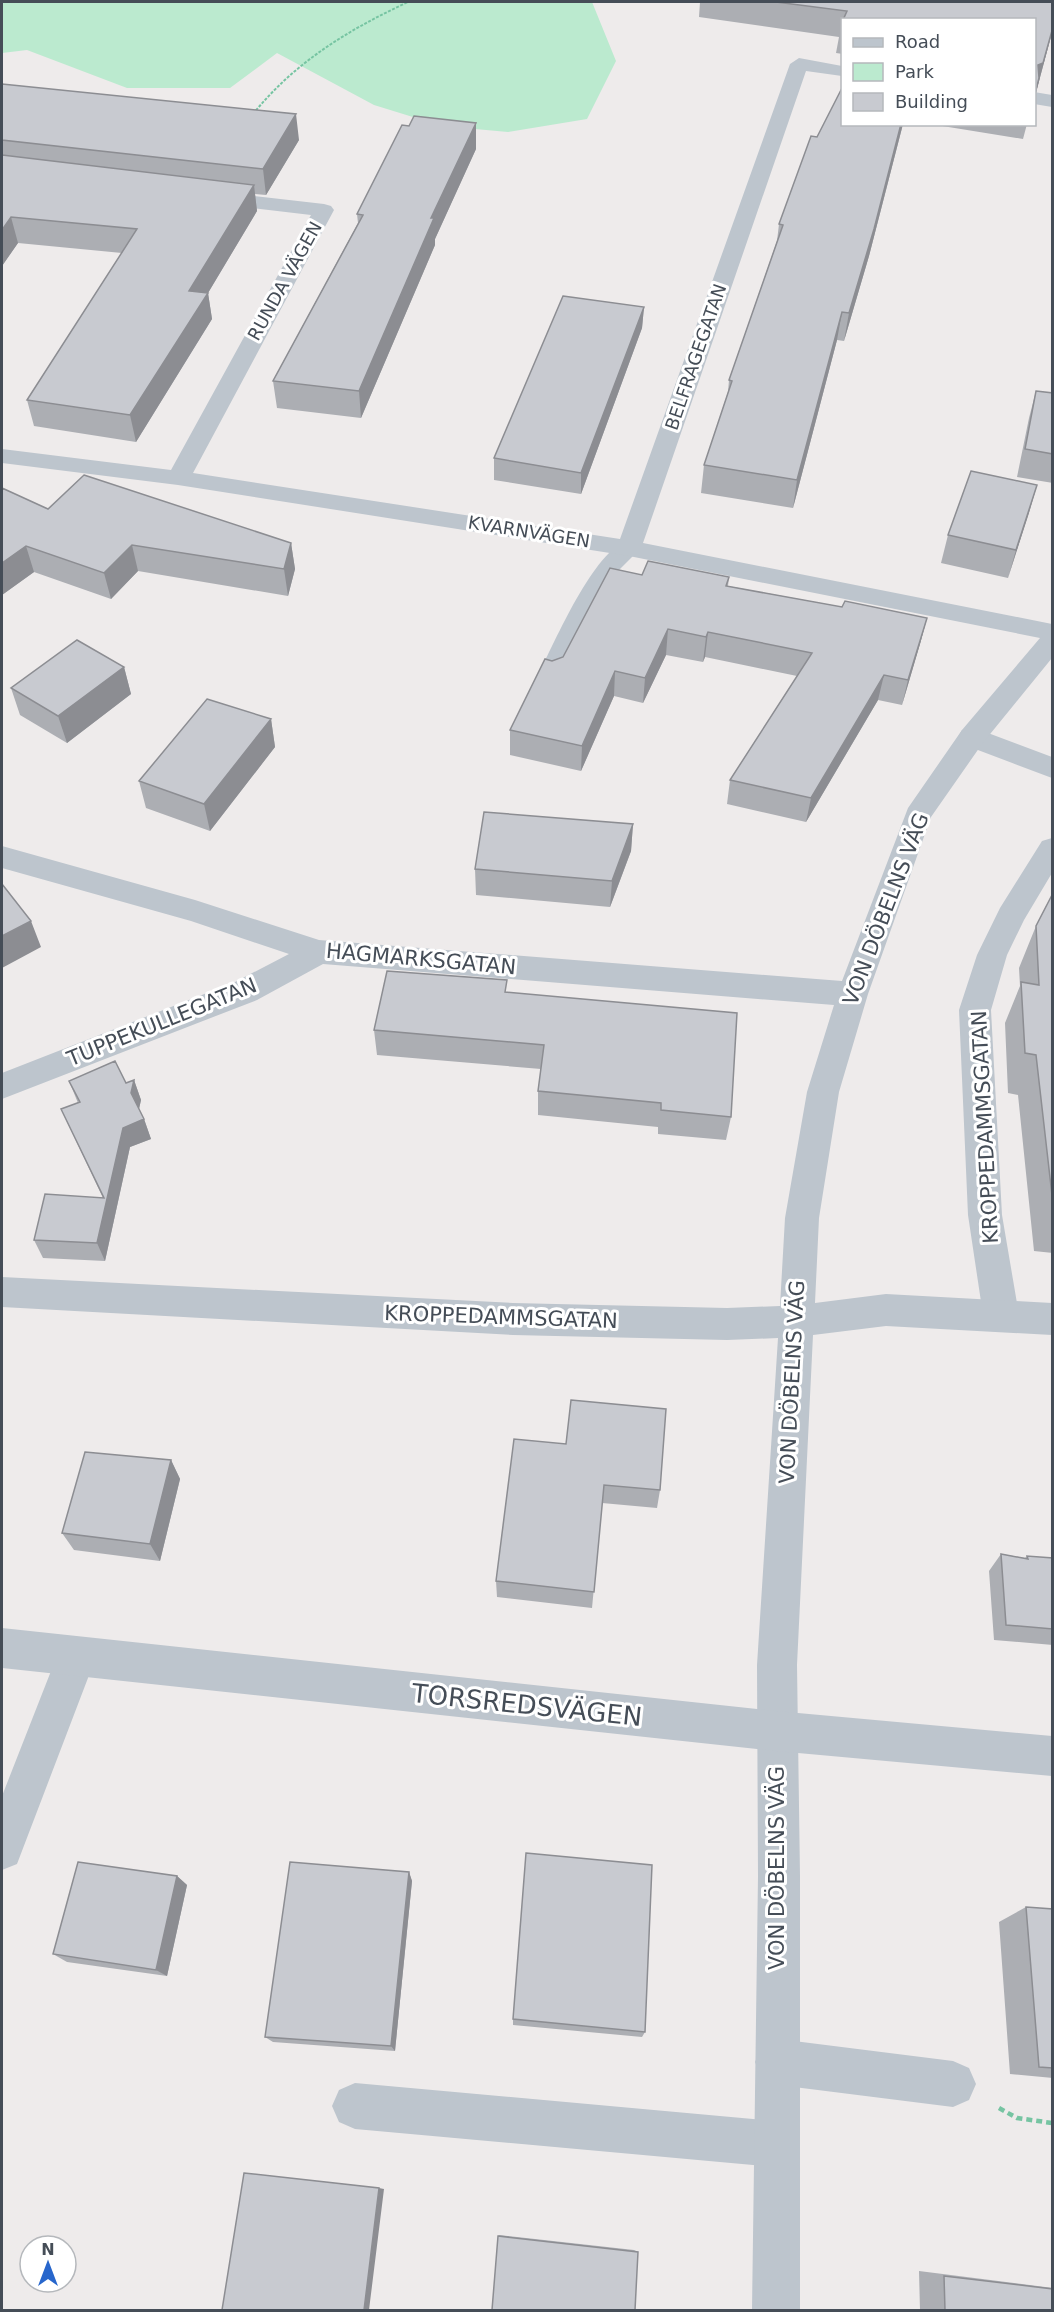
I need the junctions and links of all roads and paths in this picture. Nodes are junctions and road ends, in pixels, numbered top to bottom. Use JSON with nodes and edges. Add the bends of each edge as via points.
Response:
{"nodes":[{"id":1,"x":408,"y":2,"type":"edge"},
{"id":2,"x":841,"y":70,"type":"edge"},
{"id":3,"x":1036,"y":98,"type":"edge"},
{"id":4,"x":1053,"y":101,"type":"edge"},
{"id":5,"x":250,"y":118,"type":"edge"},
{"id":6,"x":189,"y":194,"type":"edge"},
{"id":7,"x":2,"y":456,"type":"edge"},
{"id":8,"x":178,"y":478,"type":"junction"},
{"id":9,"x":629,"y":548,"type":"junction"},
{"id":10,"x":1053,"y":632,"type":"edge"},
{"id":11,"x":1053,"y":641,"type":"edge"},
{"id":12,"x":550,"y":675,"type":"edge"},
{"id":13,"x":972,"y":737,"type":"junction"},
{"id":14,"x":1053,"y":768,"type":"edge"},
{"id":15,"x":1053,"y":849,"type":"edge"},
{"id":16,"x":2,"y":857,"type":"edge"},
{"id":17,"x":319,"y":952,"type":"junction"},
{"id":18,"x":853,"y":994,"type":"junction"},
{"id":19,"x":2,"y":1086,"type":"edge"},
{"id":20,"x":2,"y":1292,"type":"edge"},
{"id":21,"x":1001,"y":1315,"type":"junction"},
{"id":22,"x":1053,"y":1318,"type":"edge"},
{"id":23,"x":795,"y":1321,"type":"junction"},
{"id":24,"x":2,"y":1648,"type":"edge"},
{"id":25,"x":76,"y":1657,"type":"junction"},
{"id":26,"x":776,"y":1731,"type":"junction"},
{"id":27,"x":1053,"y":1756,"type":"edge"},
{"id":28,"x":2,"y":1849,"type":"edge"},
{"id":29,"x":778,"y":2062,"type":"junction"},
{"id":30,"x":953,"y":2084,"type":"dead end"},
{"id":31,"x":355,"y":2106,"type":"dead end"},
{"id":32,"x":776,"y":2144,"type":"junction"},
{"id":33,"x":776,"y":2310,"type":"edge"}],
"edges":[{"from":1,"to":5,"type":"path","via":[[315,52],[281,81]]},
{"from":2,"to":9,"type":"street","name":"BELFRAGEGATAN","via":[[799,64]]},
{"from":3,"to":4,"type":"street"},
{"from":6,"to":8,"type":"street","name":"RUNDA VÄGEN","via":[[324,210]]},
{"from":7,"to":8,"type":"street","name":"KVARNVÄGEN"},
{"from":8,"to":9,"type":"street","name":"KVARNVÄGEN"},
{"from":9,"to":10,"type":"street","name":"KVARNVÄGEN"},
{"from":9,"to":12,"type":"street","name":"BELFRAGEGATAN","via":[[608,567]]},
{"from":11,"to":13,"type":"street","name":"VON DÖBELNS VÄG"},
{"from":13,"to":14,"type":"street"},
{"from":13,"to":18,"type":"street","name":"VON DÖBELNS VÄG","via":[[918,815]]},
{"from":15,"to":21,"type":"street","name":"KROPPEDAMMSGATAN","via":[[1011,916],[992,956],[975,1010],[985,1215]]},
{"from":16,"to":17,"type":"street","name":"HAGMARKSGATAN","via":[[195,911]]},
{"from":17,"to":18,"type":"street","name":"HAGMARKSGATAN"},
{"from":17,"to":19,"type":"street","name":"TUPPEKULLEGATAN","via":[[246,992]]},
{"from":18,"to":23,"type":"street","name":"VON DÖBELNS VÄG","via":[[823,1092],[802,1218]]},
{"from":20,"to":23,"type":"street","name":"KROPPEDAMMSGATAN","via":[[513,1319],[726,1324]]},
{"from":21,"to":22,"type":"street","name":"KROPPEDAMMSGATAN"},
{"from":21,"to":23,"type":"street","name":"KROPPEDAMMSGATAN","via":[[886,1310]]},
{"from":23,"to":26,"type":"street","name":"VON DÖBELNS VÄG"},
{"from":24,"to":25,"type":"street","name":"TORSREDSVÄGEN"},
{"from":25,"to":26,"type":"street","name":"TORSREDSVÄGEN"},
{"from":25,"to":28,"type":"street"},
{"from":26,"to":27,"type":"street","name":"TORSREDSVÄGEN"},
{"from":26,"to":29,"type":"street","name":"VON DÖBELNS VÄG"},
{"from":29,"to":30,"type":"street"},
{"from":29,"to":32,"type":"street","name":"VON DÖBELNS VÄG"},
{"from":31,"to":32,"type":"street"},
{"from":32,"to":33,"type":"street","name":"VON DÖBELNS VÄG"}]}
